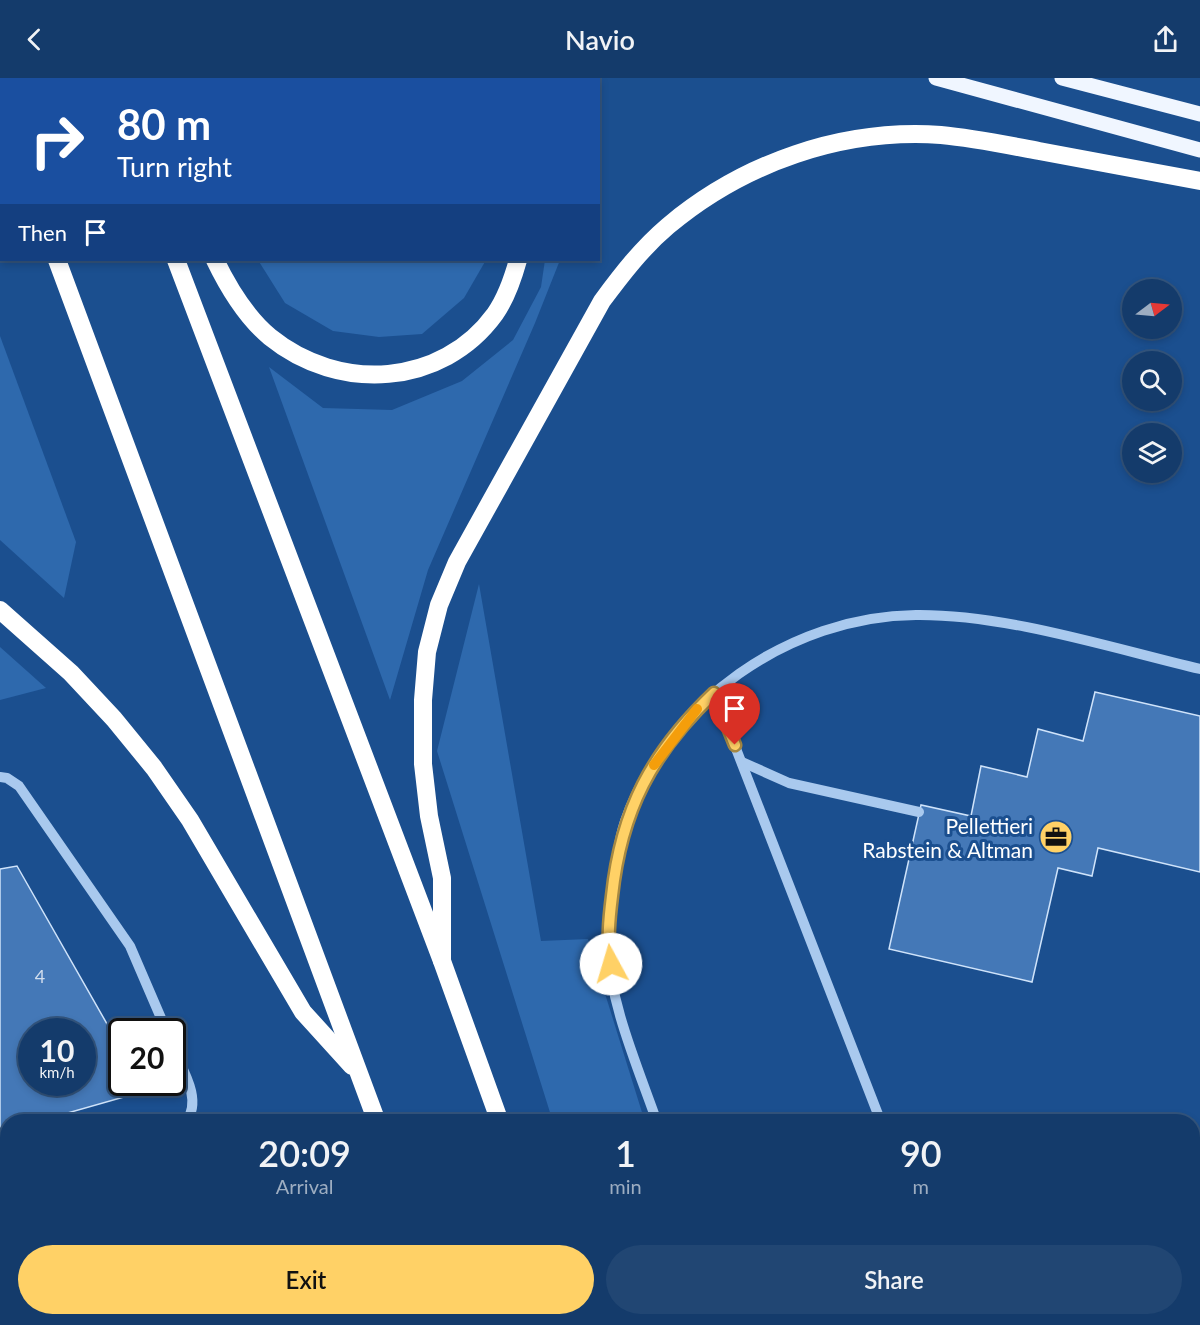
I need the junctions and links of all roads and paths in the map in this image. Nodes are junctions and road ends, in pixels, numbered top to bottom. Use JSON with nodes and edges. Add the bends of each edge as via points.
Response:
{"nodes":[{"id":1,"x":936,"y":78,"type":"edge"},
{"id":2,"x":1062,"y":78,"type":"edge"},
{"id":3,"x":1200,"y":114,"type":"edge"},
{"id":4,"x":1200,"y":150,"type":"edge"},
{"id":5,"x":1200,"y":181,"type":"edge"},
{"id":6,"x":57,"y":261,"type":"edge"},
{"id":7,"x":176,"y":261,"type":"edge"},
{"id":8,"x":216,"y":261,"type":"edge"},
{"id":9,"x":518,"y":261,"type":"edge"},
{"id":10,"x":0,"y":610,"type":"edge"},
{"id":11,"x":1200,"y":669,"type":"edge"},
{"id":12,"x":714,"y":693,"type":"junction"},
{"id":13,"x":742,"y":762,"type":"junction"},
{"id":14,"x":0,"y":777,"type":"edge"},
{"id":15,"x":919,"y":812,"type":"dead end"},
{"id":16,"x":442,"y":961,"type":"junction"},
{"id":17,"x":160,"y":1018,"type":"edge"},
{"id":18,"x":359,"y":1074,"type":"junction"},
{"id":19,"x":186,"y":1077,"type":"edge"},
{"id":20,"x":190,"y":1114,"type":"edge"},
{"id":21,"x":374,"y":1114,"type":"edge"},
{"id":22,"x":497,"y":1114,"type":"edge"},
{"id":23,"x":654,"y":1114,"type":"edge"},
{"id":24,"x":878,"y":1114,"type":"edge"}],
"edges":[{"from":1,"to":4,"type":"main road"},
{"from":2,"to":3,"type":"main road"},
{"from":5,"to":16,"type":"highway","via":[[966,138],[886,135],[841,141],[790,155],[748,173],[666,227],[629,264],[584,332],[457,562],[439,605],[427,652],[423,764],[442,878]]},
{"from":6,"to":18,"type":"highway"},
{"from":7,"to":16,"type":"highway"},
{"from":8,"to":9,"type":"highway","via":[[240,303],[270,336],[296,354],[331,369],[362,376],[426,368],[453,354],[479,334],[496,312],[511,285]]},
{"from":10,"to":18,"type":"highway","via":[[70,673],[154,768],[190,820],[303,1012]]},
{"from":11,"to":12,"type":"lane","via":[[989,620],[914,615],[843,625],[781,648],[728,679]]},
{"from":12,"to":13,"type":"lane"},
{"from":12,"to":23,"type":"lane","via":[[688,718],[644,780],[625,822],[614,878],[607,942],[618,1008]]},
{"from":13,"to":15,"type":"lane","via":[[789,783]]},
{"from":13,"to":24,"type":"lane"},
{"from":14,"to":17,"type":"lane","via":[[19,786],[130,946]]},
{"from":16,"to":22,"type":"highway"},
{"from":18,"to":21,"type":"highway"},
{"from":19,"to":20,"type":"lane","via":[[193,1093]]}]}
